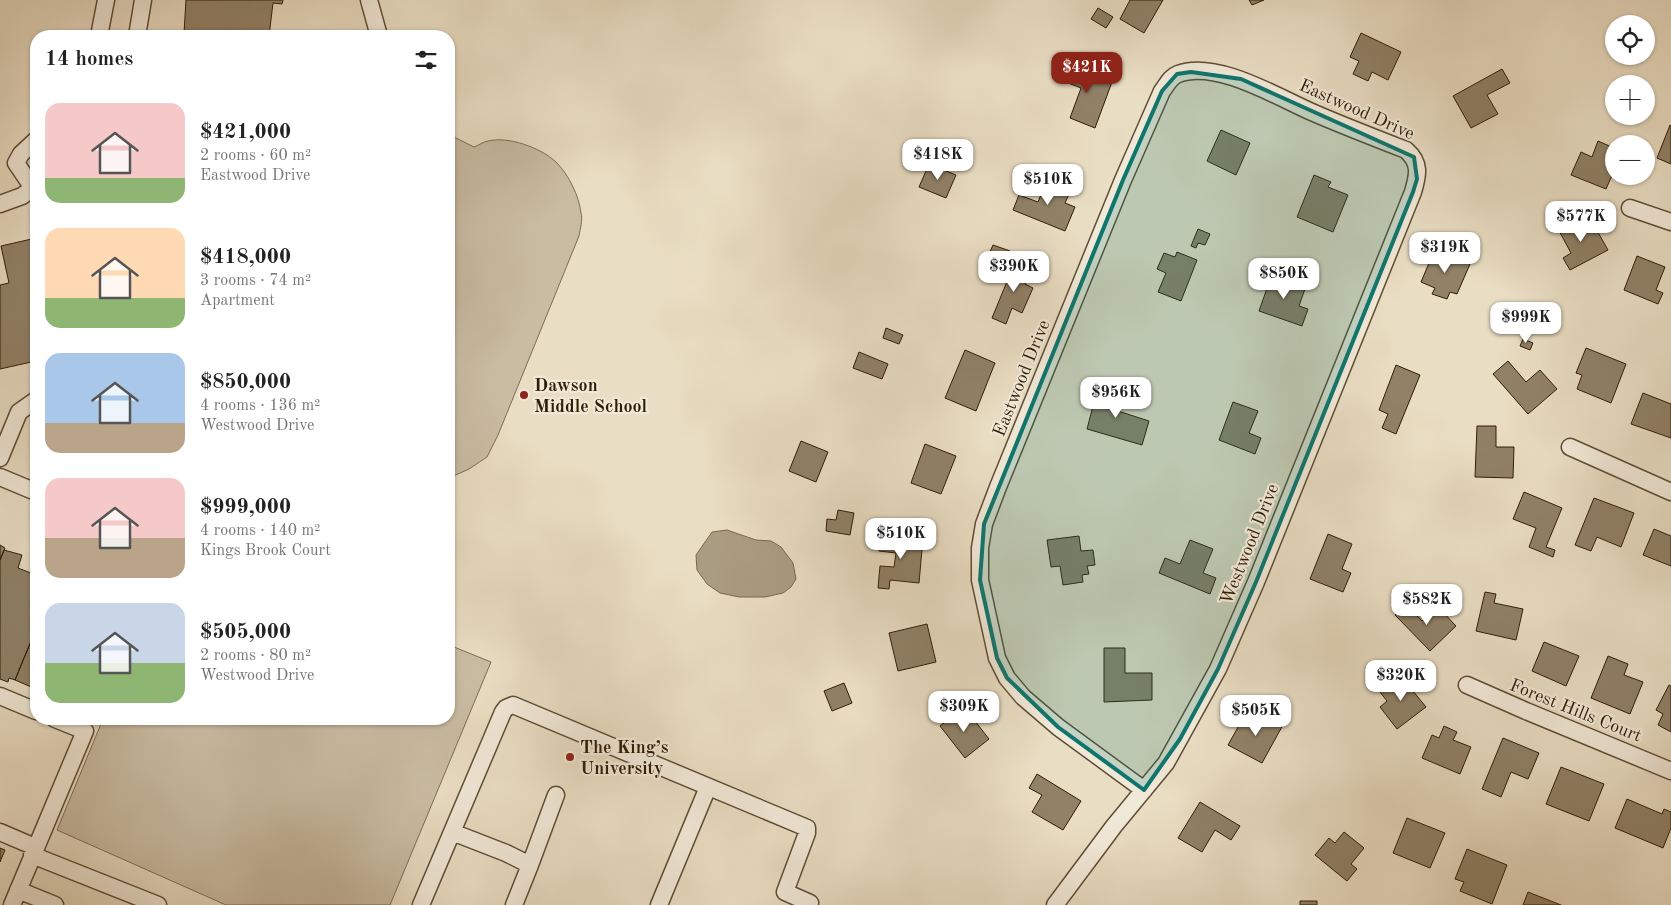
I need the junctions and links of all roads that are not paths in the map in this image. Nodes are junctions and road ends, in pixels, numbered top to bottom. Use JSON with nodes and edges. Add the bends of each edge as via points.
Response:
{"nodes":[{"id":1,"x":106,"y":0,"type":"edge"},
{"id":2,"x":142,"y":0,"type":"edge"},
{"id":3,"x":370,"y":0,"type":"edge"},
{"id":4,"x":100,"y":30,"type":"edge"},
{"id":5,"x":138,"y":30,"type":"edge"},
{"id":6,"x":378,"y":30,"type":"edge"},
{"id":7,"x":30,"y":146,"type":"edge"},
{"id":8,"x":1417,"y":165,"type":"joint"},
{"id":9,"x":30,"y":181,"type":"edge"},
{"id":10,"x":30,"y":190,"type":"edge"},
{"id":11,"x":0,"y":204,"type":"edge"},
{"id":12,"x":1630,"y":208,"type":"dead end"},
{"id":13,"x":1671,"y":222,"type":"edge"},
{"id":14,"x":30,"y":404,"type":"edge"},
{"id":15,"x":4,"y":438,"type":"edge"},
{"id":16,"x":1570,"y":447,"type":"dead end"},
{"id":17,"x":0,"y":458,"type":"edge"},
{"id":18,"x":0,"y":477,"type":"edge"},
{"id":19,"x":30,"y":490,"type":"edge"},
{"id":20,"x":1671,"y":492,"type":"edge"},
{"id":21,"x":1467,"y":685,"type":"dead end"},
{"id":22,"x":0,"y":696,"type":"edge"},
{"id":23,"x":30,"y":708,"type":"edge"},
{"id":24,"x":70,"y":725,"type":"edge"},
{"id":25,"x":1671,"y":771,"type":"edge"},
{"id":26,"x":708,"y":786,"type":"junction"},
{"id":27,"x":1144,"y":790,"type":"junction"},
{"id":28,"x":556,"y":795,"type":"dead end"},
{"id":29,"x":0,"y":832,"type":"edge"},
{"id":30,"x":452,"y":832,"type":"junction"},
{"id":31,"x":34,"y":851,"type":"junction"},
{"id":32,"x":530,"y":865,"type":"junction"},
{"id":33,"x":18,"y":890,"type":"junction"},
{"id":34,"x":782,"y":898,"type":"edge"},
{"id":35,"x":12,"y":905,"type":"edge"},
{"id":36,"x":55,"y":905,"type":"edge"},
{"id":37,"x":158,"y":905,"type":"edge"},
{"id":38,"x":421,"y":905,"type":"edge"},
{"id":39,"x":514,"y":905,"type":"edge"},
{"id":40,"x":659,"y":905,"type":"edge"},
{"id":41,"x":809,"y":905,"type":"edge"},
{"id":42,"x":1055,"y":905,"type":"edge"}],
"edges":[{"from":1,"to":4,"type":"street"},
{"from":2,"to":5,"type":"street"},
{"from":3,"to":6,"type":"street"},
{"from":7,"to":9,"type":"street","via":[[16,163]]},
{"from":8,"to":27,"type":"street","name":"Westwood Drive","via":[[1412,195],[1218,669],[1166,762]]},
{"from":8,"to":27,"type":"street","name":"Eastwood Drive","via":[[1406,150],[1241,79],[1212,72],[1191,72],[1177,74],[1162,91],[1123,180],[984,524],[980,580],[998,658],[1007,678],[1023,697],[1058,727]]},
{"from":10,"to":11,"type":"street"},
{"from":12,"to":13,"type":"street"},
{"from":14,"to":15,"type":"street","via":[[18,412]]},
{"from":15,"to":17,"type":"street"},
{"from":16,"to":20,"type":"street"},
{"from":18,"to":19,"type":"street"},
{"from":21,"to":25,"type":"street","name":"Forest Hills Court"},
{"from":22,"to":23,"type":"street"},
{"from":24,"to":31,"type":"street","via":[[85,731]]},
{"from":26,"to":30,"type":"street","via":[[513,705],[503,712]]},
{"from":26,"to":34,"type":"street","via":[[806,828],[807,833]]},
{"from":26,"to":40,"type":"street"},
{"from":27,"to":42,"type":"street","name":"Westwood Drive"},
{"from":28,"to":32,"type":"street"},
{"from":29,"to":31,"type":"street"},
{"from":30,"to":32,"type":"street"},
{"from":30,"to":38,"type":"street"},
{"from":31,"to":33,"type":"street"},
{"from":31,"to":37,"type":"street"},
{"from":32,"to":39,"type":"street"},
{"from":33,"to":35,"type":"street"},
{"from":33,"to":36,"type":"street"},
{"from":34,"to":41,"type":"street","via":[[810,902]]}]}
